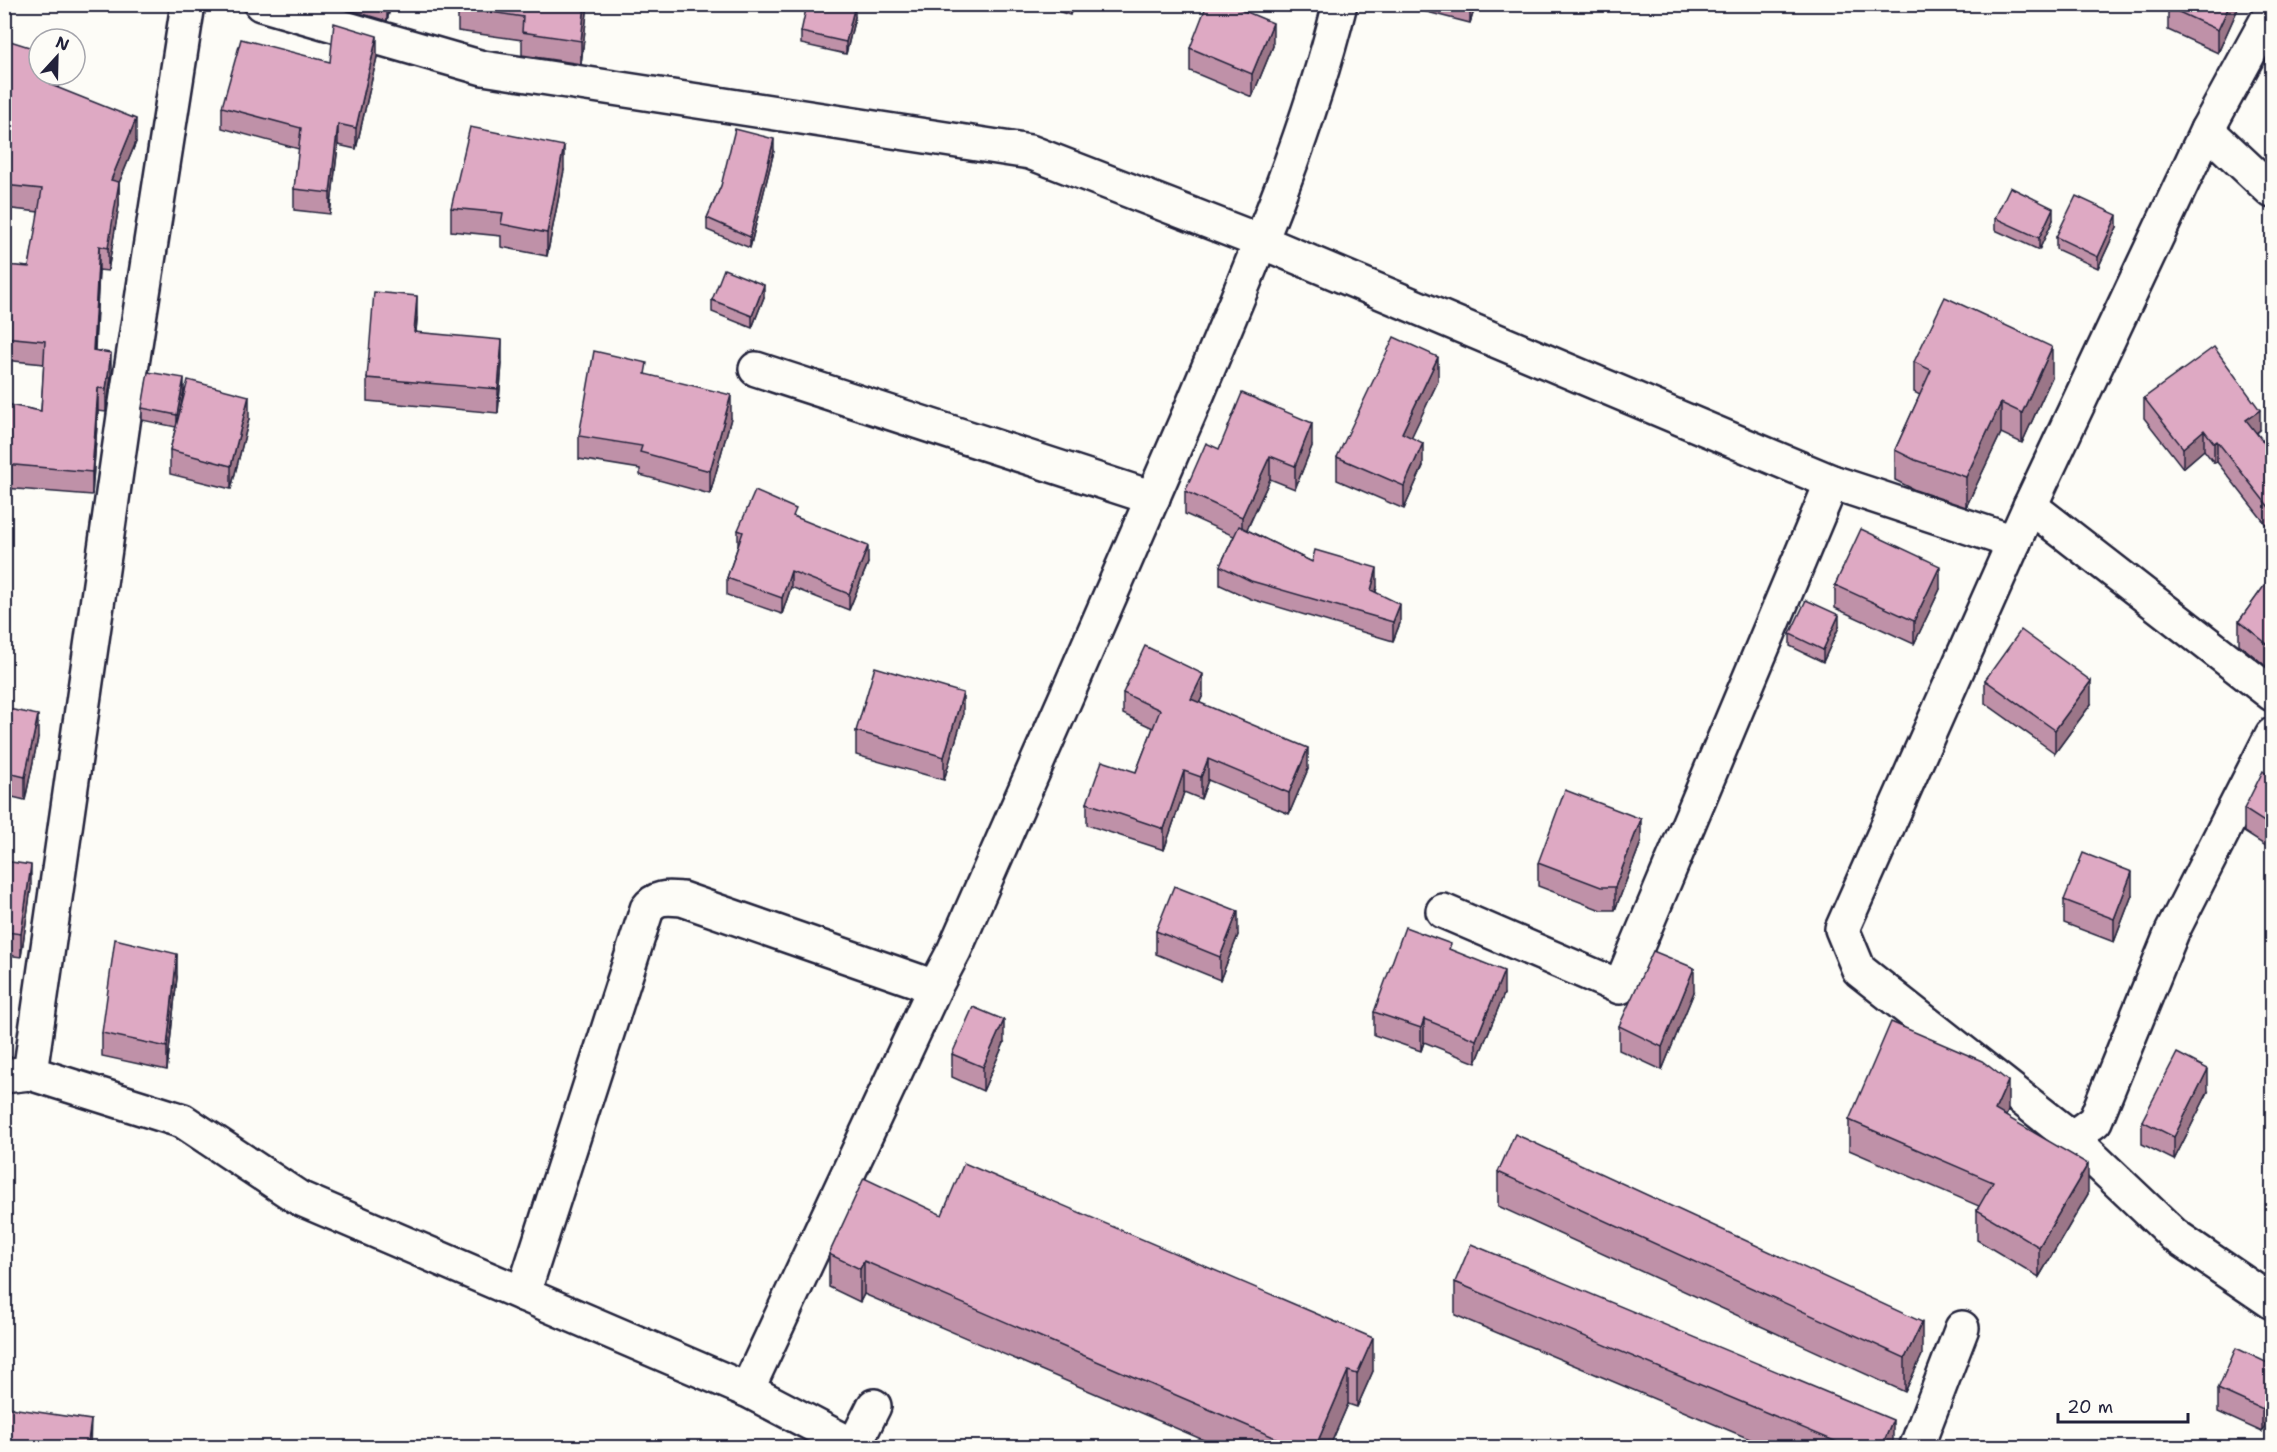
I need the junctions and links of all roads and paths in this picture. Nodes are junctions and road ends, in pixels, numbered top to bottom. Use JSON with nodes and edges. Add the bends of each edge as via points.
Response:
{"nodes":[{"id":1,"x":188,"y":4,"type":"edge"},
{"id":2,"x":261,"y":4,"type":"edge"},
{"id":3,"x":1340,"y":4,"type":"edge"},
{"id":4,"x":2272,"y":11,"type":"edge"},
{"id":5,"x":2207,"y":130,"type":"junction"},
{"id":6,"x":2272,"y":191,"type":"edge"},
{"id":7,"x":1262,"y":242,"type":"junction"},
{"id":8,"x":756,"y":369,"type":"dead end"},
{"id":9,"x":1832,"y":482,"type":"junction"},
{"id":10,"x":1153,"y":498,"type":"junction"},
{"id":11,"x":2030,"y":506,"type":"junction"},
{"id":12,"x":2014,"y":542,"type":"junction"},
{"id":13,"x":2272,"y":694,"type":"edge"},
{"id":14,"x":2272,"y":735,"type":"edge"},
{"id":15,"x":1443,"y":911,"type":"dead end"},
{"id":16,"x":935,"y":987,"type":"junction"},
{"id":17,"x":17,"y":1074,"type":"edge"},
{"id":18,"x":2072,"y":1138,"type":"junction"},
{"id":19,"x":523,"y":1294,"type":"junction"},
{"id":20,"x":2272,"y":1302,"type":"edge"},
{"id":21,"x":1962,"y":1328,"type":"dead end"},
{"id":22,"x":747,"y":1390,"type":"junction"},
{"id":23,"x":874,"y":1406,"type":"dead end"},
{"id":24,"x":1916,"y":1448,"type":"edge"}],
"edges":[{"from":1,"to":17,"type":"street"},
{"from":2,"to":7,"type":"street","via":[[483,68],[1030,152]]},
{"from":3,"to":7,"type":"street","via":[[1328,53]]},
{"from":4,"to":5,"type":"street"},
{"from":5,"to":6,"type":"street"},
{"from":5,"to":11,"type":"street"},
{"from":7,"to":9,"type":"street"},
{"from":7,"to":10,"type":"street"},
{"from":8,"to":10,"type":"street"},
{"from":9,"to":12,"type":"street"},
{"from":9,"to":15,"type":"street","via":[[1620,987]]},
{"from":10,"to":16,"type":"street"},
{"from":11,"to":12,"type":"street"},
{"from":11,"to":13,"type":"street"},
{"from":12,"to":18,"type":"street","via":[[1842,929],[1859,970]]},
{"from":14,"to":18,"type":"street","via":[[2172,932],[2095,1121]]},
{"from":16,"to":19,"type":"street","via":[[682,899],[667,898],[651,904]]},
{"from":16,"to":22,"type":"street"},
{"from":17,"to":19,"type":"street","via":[[183,1121],[299,1198]]},
{"from":18,"to":20,"type":"street","via":[[2174,1235]]},
{"from":19,"to":22,"type":"street"},
{"from":21,"to":24,"type":"street"},
{"from":22,"to":23,"type":"street","via":[[854,1446]]}]}
